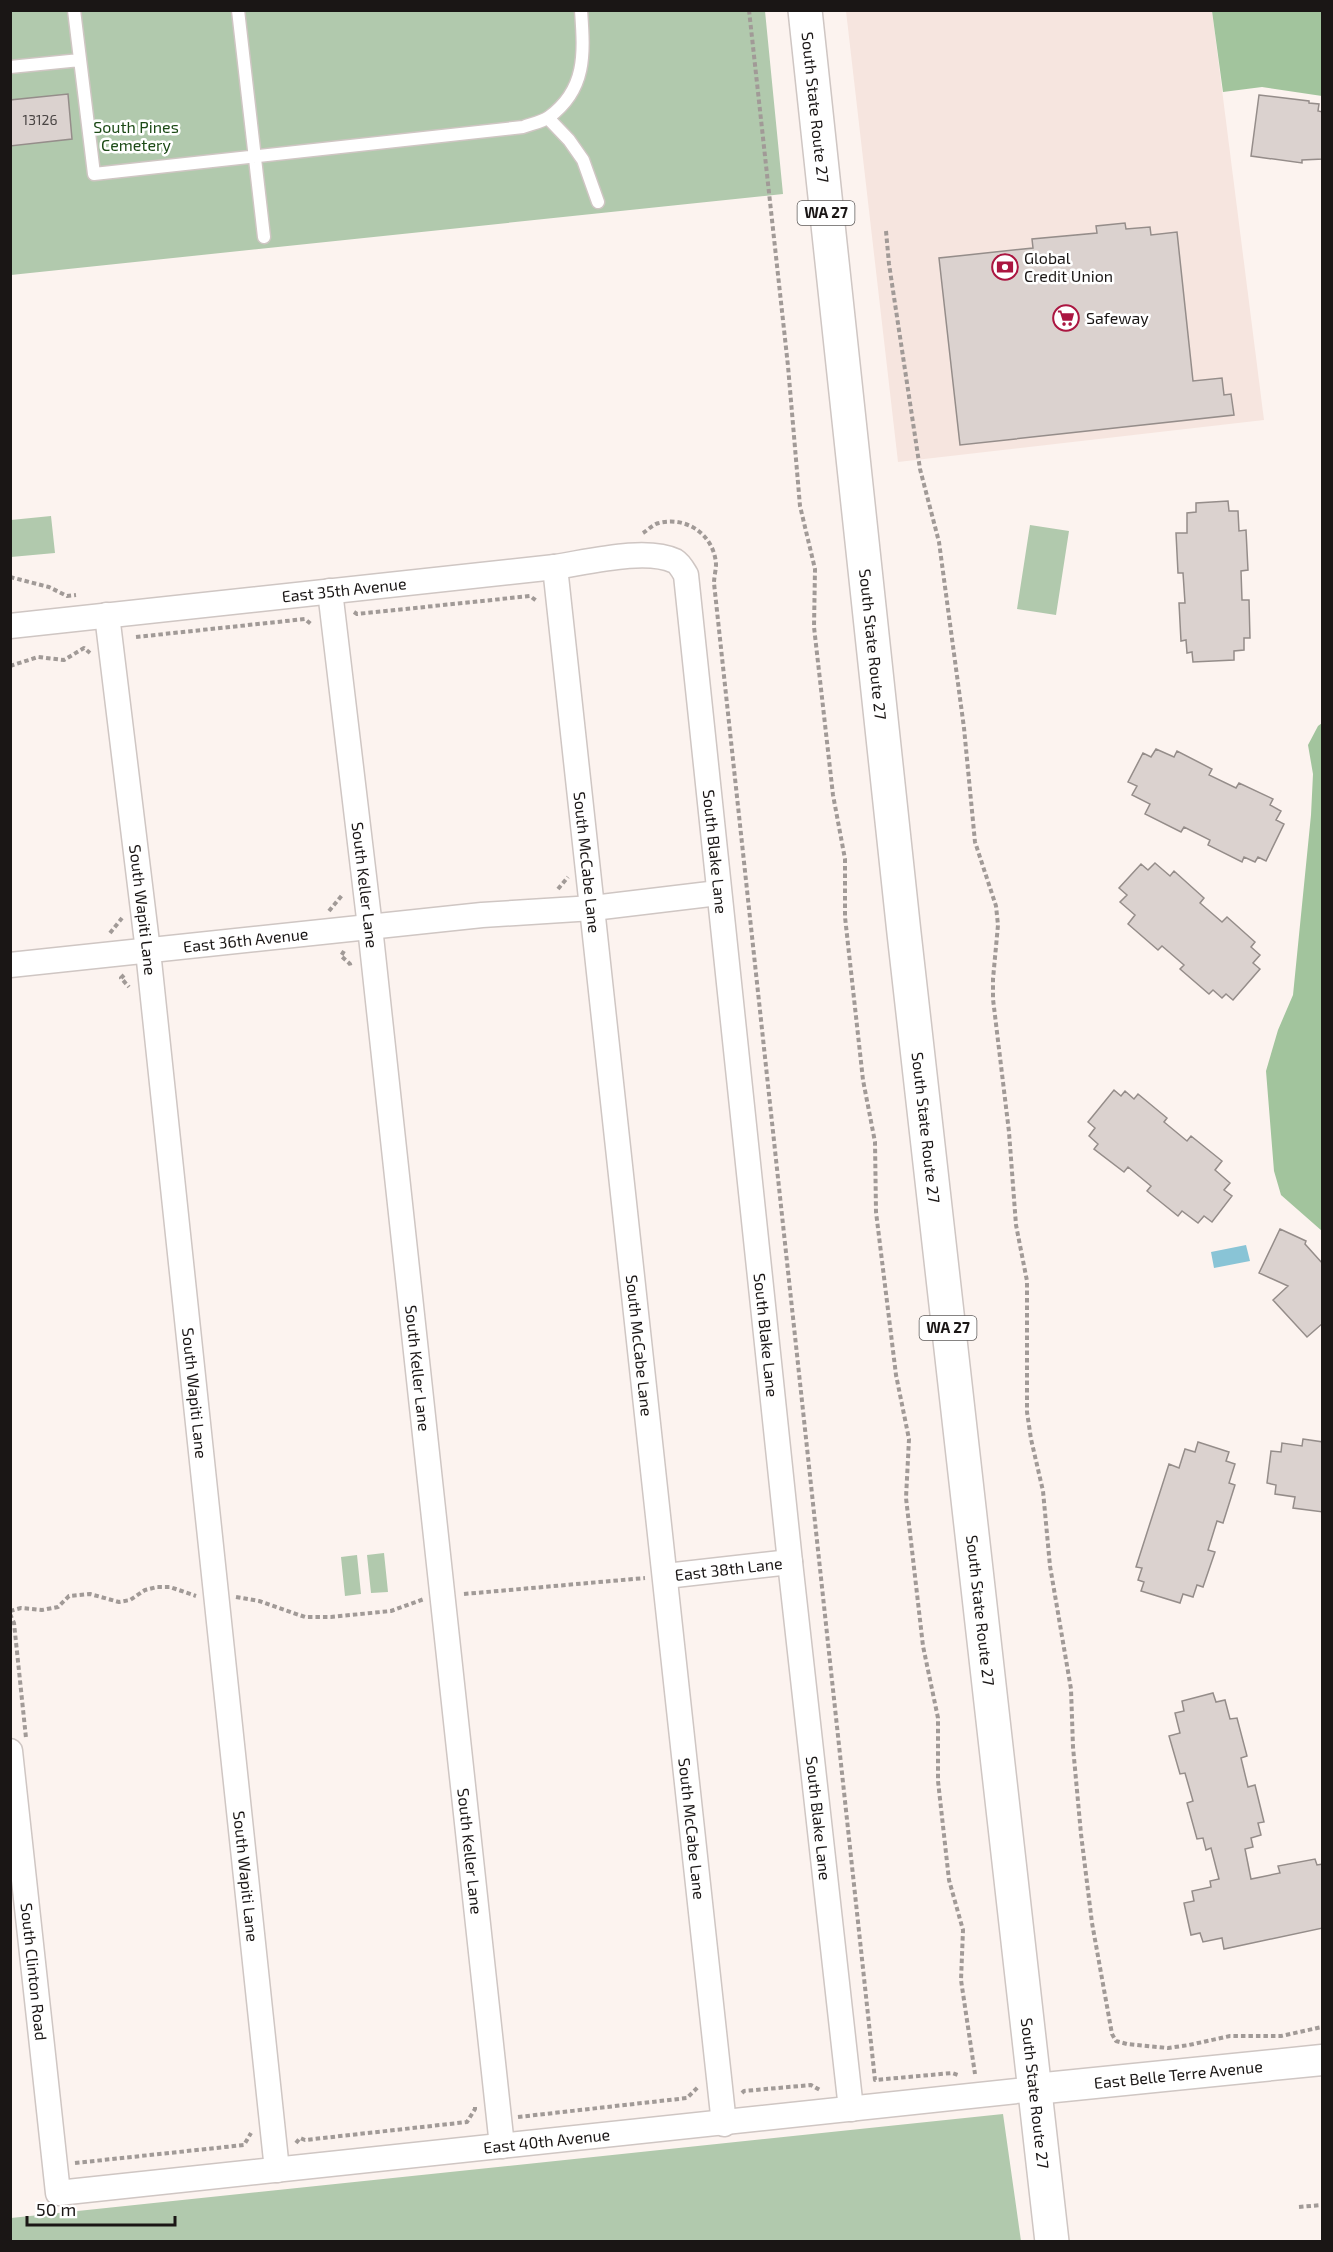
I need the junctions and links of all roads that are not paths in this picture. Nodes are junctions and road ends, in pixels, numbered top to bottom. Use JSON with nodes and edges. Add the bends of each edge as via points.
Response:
{"nodes":[{"id":1,"x":74,"y":10,"type":"edge"},
{"id":2,"x":238,"y":10,"type":"edge"},
{"id":3,"x":581,"y":10,"type":"edge"},
{"id":4,"x":806,"y":10,"type":"edge"},
{"id":5,"x":80,"y":60,"type":"junction"},
{"id":6,"x":10,"y":68,"type":"edge"},
{"id":7,"x":548,"y":118,"type":"junction"},
{"id":8,"x":255,"y":158,"type":"junction"},
{"id":9,"x":598,"y":202,"type":"dead end"},
{"id":10,"x":264,"y":237,"type":"dead end"},
{"id":11,"x":677,"y":562,"type":"joint"},
{"id":12,"x":555,"y":567,"type":"junction"},
{"id":13,"x":330,"y":591,"type":"junction"},
{"id":14,"x":107,"y":615,"type":"junction"},
{"id":15,"x":10,"y":626,"type":"edge"},
{"id":16,"x":718,"y":893,"type":"junction"},
{"id":17,"x":593,"y":908,"type":"junction"},
{"id":18,"x":370,"y":927,"type":"junction"},
{"id":19,"x":148,"y":951,"type":"junction"},
{"id":20,"x":10,"y":966,"type":"edge"},
{"id":21,"x":790,"y":1562,"type":"junction"},
{"id":22,"x":655,"y":1577,"type":"junction"},
{"id":23,"x":18,"y":1745,"type":"edge"},
{"id":24,"x":1323,"y":2060,"type":"edge"},
{"id":25,"x":1035,"y":2089,"type":"junction"},
{"id":26,"x":851,"y":2109,"type":"junction"},
{"id":27,"x":724,"y":2124,"type":"junction"},
{"id":28,"x":502,"y":2146,"type":"junction"},
{"id":29,"x":277,"y":2170,"type":"junction"},
{"id":30,"x":58,"y":2193,"type":"joint"},
{"id":31,"x":1052,"y":2241,"type":"edge"}],
"edges":[{"from":1,"to":5,"type":"lane"},
{"from":2,"to":8,"type":"lane"},
{"from":3,"to":7,"type":"lane","via":[[584,52],[579,80],[566,101]]},
{"from":4,"to":25,"type":"main road","name":"South State Route 27","number":"WA 27","via":[[910,992]]},
{"from":5,"to":6,"type":"lane"},
{"from":5,"to":8,"type":"lane","via":[[94,174]]},
{"from":7,"to":8,"type":"lane","via":[[523,127]]},
{"from":7,"to":9,"type":"lane","via":[[583,160]]},
{"from":8,"to":10,"type":"lane"},
{"from":11,"to":12,"type":"street","name":"East 35th Avenue","via":[[641,555]]},
{"from":11,"to":16,"type":"street","name":"South Blake Lane","via":[[686,575]]},
{"from":12,"to":13,"type":"street","name":"East 35th Avenue"},
{"from":12,"to":17,"type":"street","name":"South McCabe Lane"},
{"from":13,"to":14,"type":"street","name":"East 35th Avenue"},
{"from":13,"to":18,"type":"street","name":"South Keller Lane"},
{"from":14,"to":15,"type":"street","name":"East 35th Avenue"},
{"from":14,"to":19,"type":"street","name":"South Wapiti Lane"},
{"from":16,"to":17,"type":"street","name":"East 36th Avenue"},
{"from":16,"to":21,"type":"street","name":"South Blake Lane"},
{"from":17,"to":18,"type":"street","name":"East 36th Avenue"},
{"from":17,"to":22,"type":"street","name":"South McCabe Lane"},
{"from":18,"to":19,"type":"street","name":"East 36th Avenue"},
{"from":18,"to":28,"type":"street","name":"South Keller Lane","via":[[432,1597]]},
{"from":19,"to":20,"type":"street","name":"East 36th Avenue"},
{"from":19,"to":29,"type":"street","name":"South Wapiti Lane"},
{"from":21,"to":22,"type":"street","name":"East 38th Lane"},
{"from":21,"to":26,"type":"street","name":"South Blake Lane"},
{"from":22,"to":27,"type":"street","name":"South McCabe Lane"},
{"from":23,"to":30,"type":"street","name":"South Clinton Road"},
{"from":24,"to":25,"type":"street","name":"East Belle Terre Avenue"},
{"from":25,"to":26,"type":"street","name":"East 40th Avenue"},
{"from":25,"to":31,"type":"main road","name":"South State Route 27","number":"WA 27"},
{"from":26,"to":27,"type":"street","name":"East 40th Avenue"},
{"from":27,"to":28,"type":"street","name":"East 40th Avenue"},
{"from":28,"to":29,"type":"street","name":"East 40th Avenue"},
{"from":29,"to":30,"type":"street","name":"East 40th Avenue"}]}
